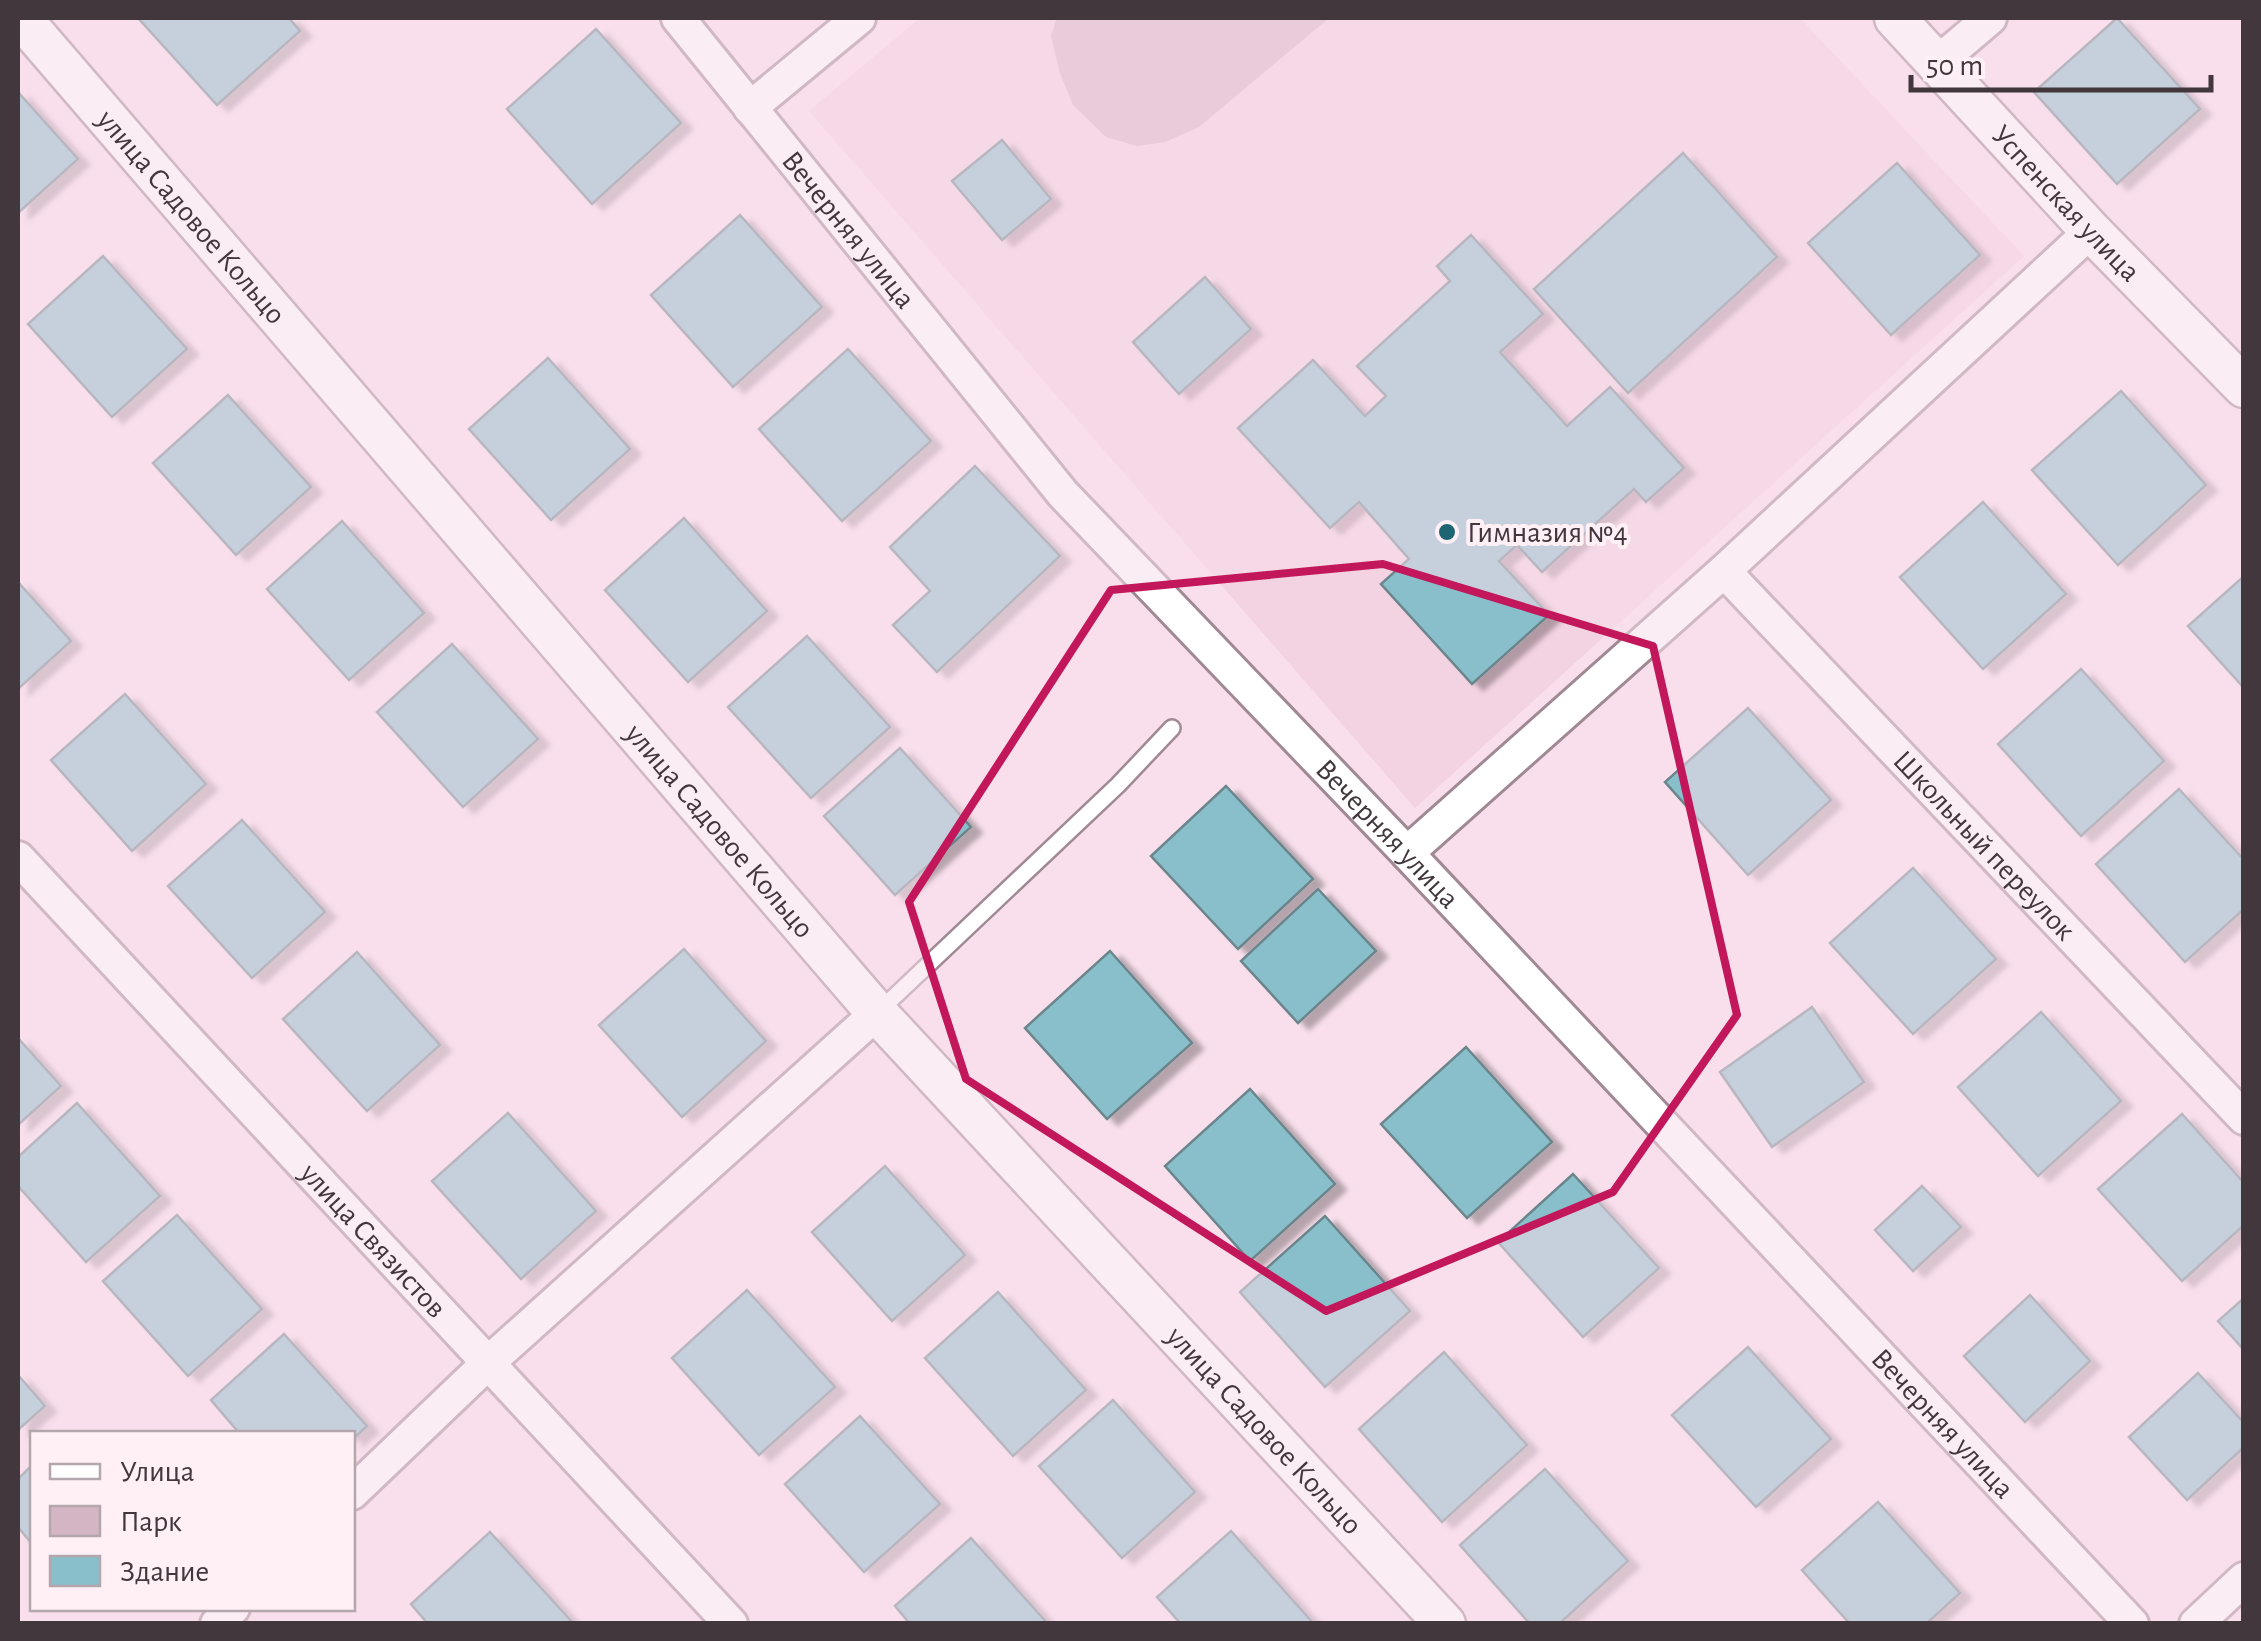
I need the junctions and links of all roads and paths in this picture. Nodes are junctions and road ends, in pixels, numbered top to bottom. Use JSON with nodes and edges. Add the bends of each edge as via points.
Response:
{"nodes":[{"id":1,"x":21,"y":18,"type":"edge"},
{"id":2,"x":678,"y":18,"type":"edge"},
{"id":3,"x":859,"y":18,"type":"edge"},
{"id":4,"x":1895,"y":18,"type":"edge"},
{"id":5,"x":1990,"y":18,"type":"edge"},
{"id":6,"x":1937,"y":63,"type":"junction"},
{"id":7,"x":750,"y":108,"type":"junction"},
{"id":8,"x":2091,"y":231,"type":"junction"},
{"id":9,"x":2244,"y":387,"type":"edge"},
{"id":10,"x":1724,"y":572,"type":"junction"},
{"id":11,"x":1172,"y":728,"type":"dead end"},
{"id":12,"x":1407,"y":853,"type":"junction"},
{"id":13,"x":18,"y":858,"type":"edge"},
{"id":14,"x":877,"y":1013,"type":"junction"},
{"id":15,"x":2244,"y":1118,"type":"edge"},
{"id":16,"x":489,"y":1362,"type":"junction"},
{"id":17,"x":355,"y":1491,"type":"edge"},
{"id":18,"x":2244,"y":1578,"type":"edge"},
{"id":19,"x":731,"y":1624,"type":"edge"},
{"id":20,"x":1446,"y":1624,"type":"edge"},
{"id":21,"x":2132,"y":1624,"type":"edge"},
{"id":22,"x":2196,"y":1624,"type":"edge"}],
"edges":[{"from":1,"to":14,"type":"street","name":"улица Садовое Кольцо"},
{"from":2,"to":7,"type":"street","name":"Вечерняя улица"},
{"from":3,"to":7,"type":"street"},
{"from":4,"to":6,"type":"street","name":"Успенская улица"},
{"from":5,"to":6,"type":"street"},
{"from":6,"to":8,"type":"street","name":"Успенская улица"},
{"from":7,"to":12,"type":"street","name":"Вечерняя улица","via":[[1063,494]]},
{"from":8,"to":9,"type":"street","name":"Успенская улица"},
{"from":8,"to":10,"type":"street"},
{"from":10,"to":12,"type":"street"},
{"from":10,"to":15,"type":"street","name":"Школьный переулок"},
{"from":11,"to":14,"type":"lane"},
{"from":12,"to":21,"type":"street","name":"Вечерняя улица"},
{"from":13,"to":16,"type":"street","name":"улица Связистов"},
{"from":14,"to":16,"type":"street"},
{"from":14,"to":20,"type":"street","name":"улица Садовое Кольцо"},
{"from":16,"to":17,"type":"street"},
{"from":16,"to":19,"type":"street","name":"улица Связистов"},
{"from":18,"to":22,"type":"street"}]}
